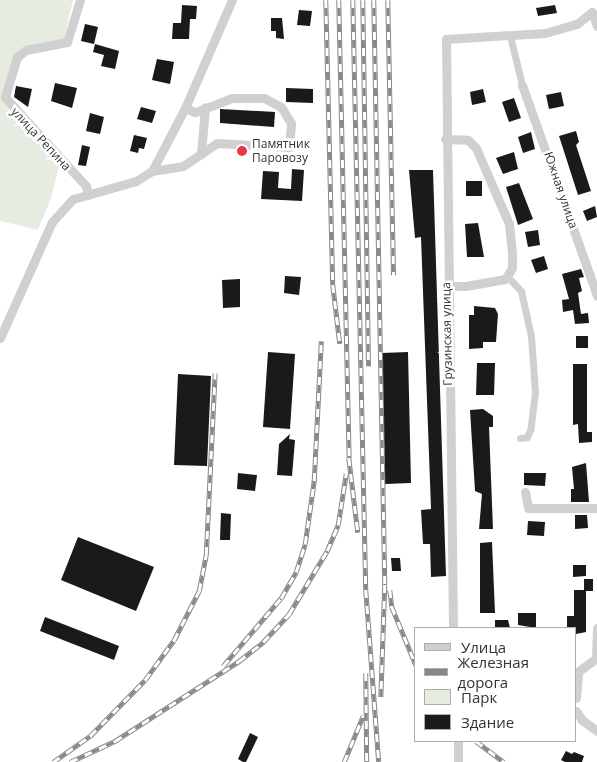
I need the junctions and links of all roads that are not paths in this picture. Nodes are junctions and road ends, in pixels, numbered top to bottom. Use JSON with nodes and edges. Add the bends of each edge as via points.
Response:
{"nodes":[{"id":1,"x":80,"y":0,"type":"edge"},
{"id":2,"x":230,"y":1,"type":"edge"},
{"id":3,"x":597,"y":26,"type":"edge"},
{"id":4,"x":510,"y":36,"type":"junction"},
{"id":5,"x":522,"y":85,"type":"joint"},
{"id":6,"x":205,"y":107,"type":"junction"},
{"id":7,"x":185,"y":108,"type":"junction"},
{"id":8,"x":445,"y":139,"type":"junction"},
{"id":9,"x":201,"y":154,"type":"junction"},
{"id":10,"x":152,"y":171,"type":"junction"},
{"id":11,"x":88,"y":195,"type":"junction"},
{"id":12,"x":507,"y":276,"type":"junction"},
{"id":13,"x":446,"y":286,"type":"junction"},
{"id":14,"x":597,"y":296,"type":"edge"},
{"id":15,"x":0,"y":338,"type":"edge"},
{"id":16,"x":520,"y":438,"type":"dead end"},
{"id":17,"x":525,"y":492,"type":"dead end"},
{"id":18,"x":597,"y":508,"type":"edge"},
{"id":19,"x":453,"y":627,"type":"edge"},
{"id":20,"x":597,"y":628,"type":"edge"},
{"id":21,"x":596,"y":658,"type":"edge"},
{"id":22,"x":577,"y":673,"type":"edge"},
{"id":23,"x":577,"y":712,"type":"edge"},
{"id":24,"x":597,"y":731,"type":"edge"},
{"id":25,"x":458,"y":742,"type":"edge"},
{"id":26,"x":458,"y":762,"type":"edge"}],
"edges":[{"from":1,"to":11,"type":"street","name":"улица Репина","via":[[67,42],[26,50],[17,57],[5,97],[86,186]]},
{"from":2,"to":7,"type":"street"},
{"from":3,"to":4,"type":"street","via":[[592,12],[577,24],[545,33]]},
{"from":4,"to":5,"type":"street"},
{"from":4,"to":8,"type":"street","name":"Грузинская улица","via":[[446,39]]},
{"from":5,"to":14,"type":"street","name":"Южная улица"},
{"from":6,"to":7,"type":"street","via":[[195,112]]},
{"from":6,"to":9,"type":"street"},
{"from":6,"to":9,"type":"street","via":[[232,98],[264,98],[281,107],[290,122],[289,147],[217,143]]},
{"from":7,"to":10,"type":"street"},
{"from":8,"to":12,"type":"street","via":[[468,140],[486,170],[512,236],[512,268]]},
{"from":8,"to":13,"type":"street","name":"Грузинская улица"},
{"from":9,"to":10,"type":"street","via":[[182,166]]},
{"from":10,"to":11,"type":"street","via":[[136,181]]},
{"from":11,"to":15,"type":"street","via":[[74,199],[52,222]]},
{"from":12,"to":13,"type":"street","via":[[495,282]]},
{"from":12,"to":16,"type":"street","via":[[520,291],[531,336],[535,392],[530,430],[527,437]]},
{"from":13,"to":19,"type":"street","name":"Грузинская улица"},
{"from":17,"to":18,"type":"street","via":[[528,508]]},
{"from":20,"to":21,"type":"street"},
{"from":21,"to":22,"type":"street"},
{"from":23,"to":24,"type":"street"},
{"from":25,"to":26,"type":"street"}]}
